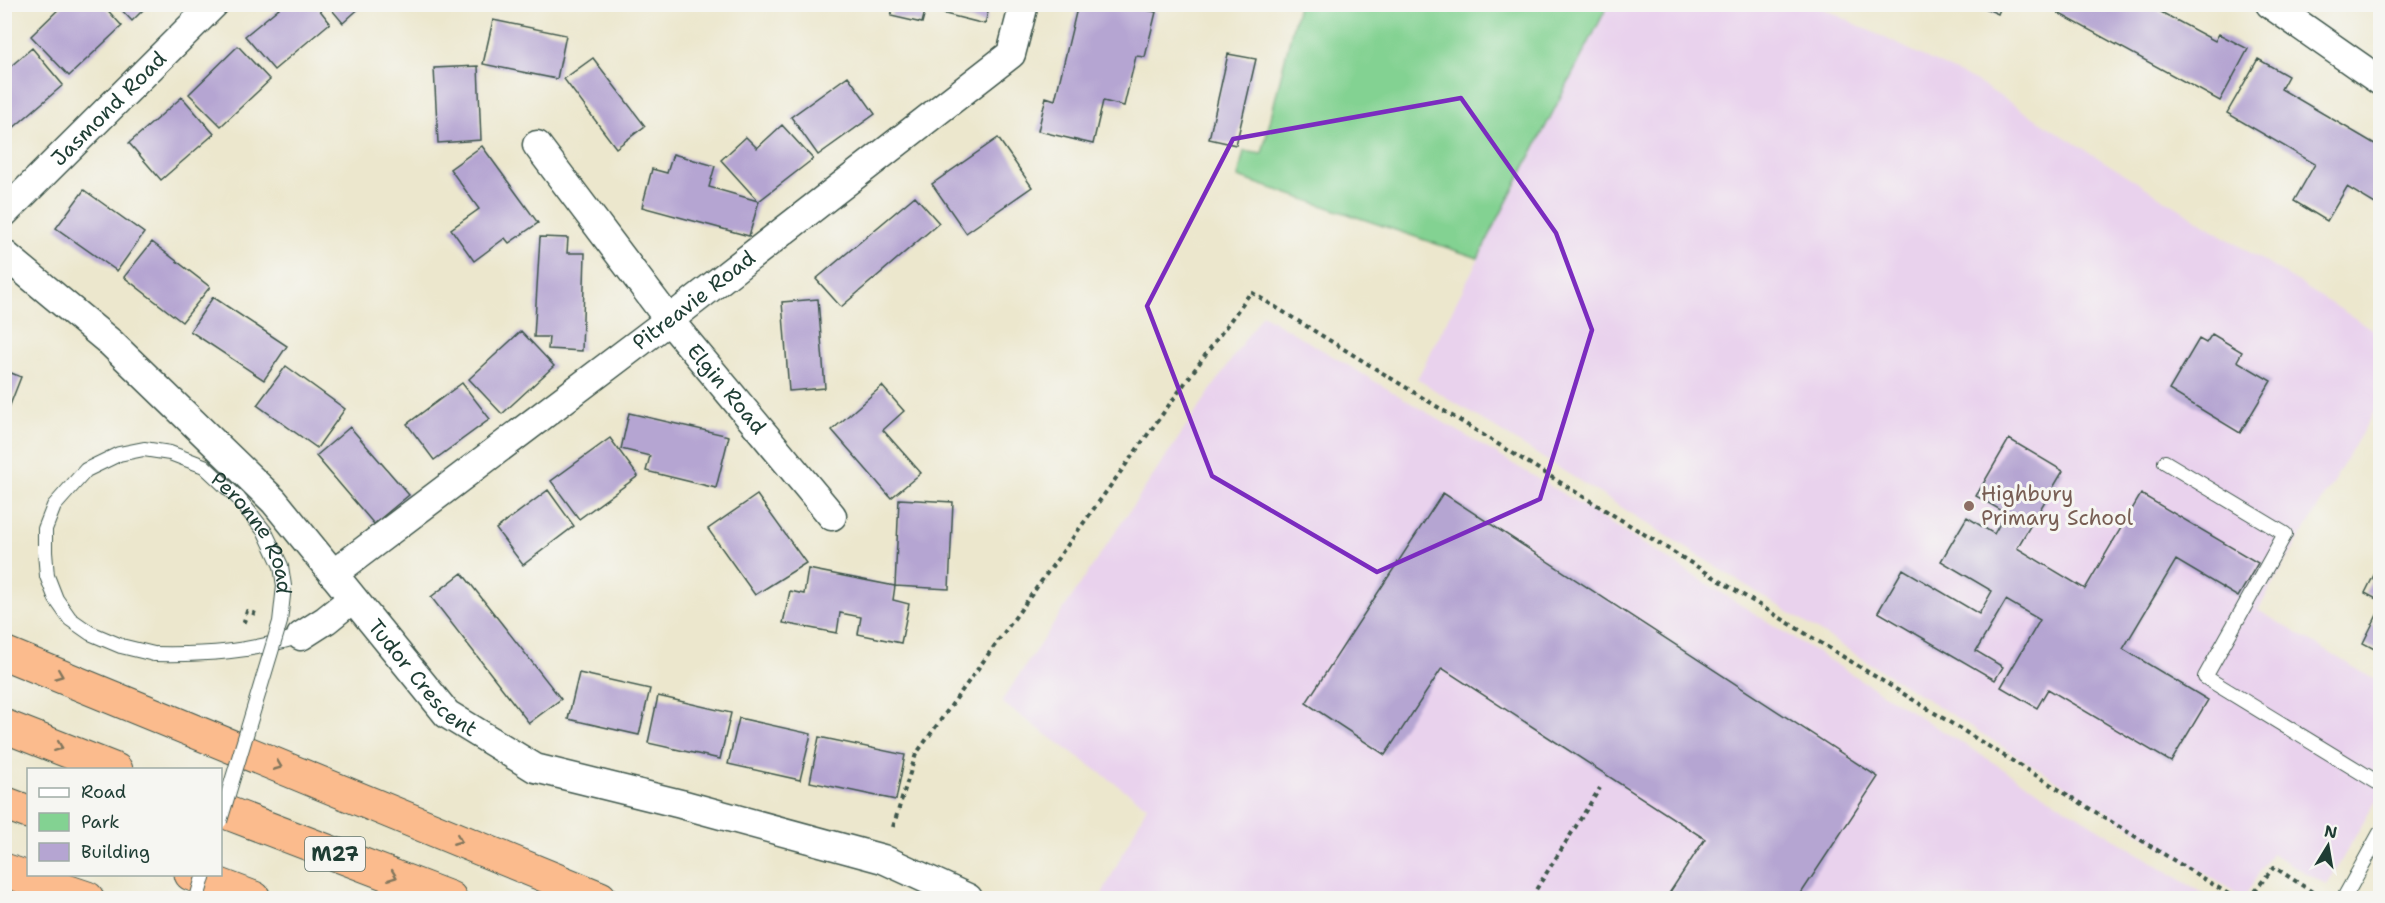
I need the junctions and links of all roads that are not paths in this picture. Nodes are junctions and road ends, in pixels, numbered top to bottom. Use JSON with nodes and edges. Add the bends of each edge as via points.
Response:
{"nodes":[{"id":1,"x":214,"y":4,"type":"edge"},
{"id":2,"x":1024,"y":4,"type":"edge"},
{"id":3,"x":2270,"y":4,"type":"edge"},
{"id":4,"x":2380,"y":81,"type":"edge"},
{"id":5,"x":537,"y":145,"type":"dead end"},
{"id":6,"x":4,"y":213,"type":"edge"},
{"id":7,"x":4,"y":254,"type":"edge"},
{"id":8,"x":669,"y":320,"type":"junction"},
{"id":9,"x":2165,"y":462,"type":"dead end"},
{"id":10,"x":832,"y":516,"type":"dead end"},
{"id":11,"x":333,"y":574,"type":"junction"},
{"id":12,"x":352,"y":599,"type":"junction"},
{"id":13,"x":301,"y":636,"type":"joint"},
{"id":14,"x":273,"y":644,"type":"edge"},
{"id":15,"x":273,"y":644,"type":"edge"},
{"id":16,"x":273,"y":644,"type":"edge"},
{"id":17,"x":273,"y":644,"type":"edge"},
{"id":18,"x":4,"y":653,"type":"edge"},
{"id":19,"x":4,"y":726,"type":"edge"},
{"id":20,"x":111,"y":768,"type":"edge"},
{"id":21,"x":2380,"y":784,"type":"edge"},
{"id":22,"x":4,"y":803,"type":"edge"},
{"id":23,"x":222,"y":811,"type":"edge"},
{"id":24,"x":27,"y":812,"type":"edge"},
{"id":25,"x":222,"y":814,"type":"edge"},
{"id":26,"x":2380,"y":833,"type":"edge"},
{"id":27,"x":4,"y":870,"type":"edge"},
{"id":28,"x":196,"y":876,"type":"edge"},
{"id":29,"x":203,"y":876,"type":"edge"},
{"id":30,"x":87,"y":898,"type":"edge"},
{"id":31,"x":197,"y":898,"type":"edge"},
{"id":32,"x":254,"y":898,"type":"edge"},
{"id":33,"x":450,"y":898,"type":"edge"},
{"id":34,"x":600,"y":898,"type":"edge"},
{"id":35,"x":968,"y":898,"type":"edge"},
{"id":36,"x":2344,"y":898,"type":"edge"}],
"edges":[{"from":1,"to":6,"type":"street","name":"Jasmond Road"},
{"from":2,"to":8,"type":"street","name":"Pitreavie Road","via":[[1011,54]]},
{"from":3,"to":4,"type":"street"},
{"from":5,"to":8,"type":"street","name":"Elgin Road"},
{"from":7,"to":11,"type":"street","name":"Tudor Crescent","via":[[154,384],[274,501]]},
{"from":8,"to":10,"type":"street","name":"Elgin Road"},
{"from":8,"to":11,"type":"street","name":"Pitreavie Road"},
{"from":9,"to":21,"type":"lane","via":[[2285,534],[2205,678]]},
{"from":11,"to":12,"type":"street","name":"Tudor Crescent"},
{"from":12,"to":13,"type":"street","name":"Peronne Road"},
{"from":12,"to":35,"type":"street","name":"Tudor Crescent","via":[[447,714],[535,768],[883,859]]},
{"from":13,"to":14,"type":"lane","name":"Peronne Road","bridge":true},
{"from":15,"to":16,"type":"lane","name":"Peronne Road","bridge":true,"via":[[248,651],[154,654],[90,633],[70,619],[47,576],[45,529],[54,506],[86,470],[119,454],[144,449],[170,453],[204,466],[238,498],[265,532],[281,566],[284,586]]},
{"from":17,"to":25,"type":"lane","name":"Peronne Road","bridge":true},
{"from":18,"to":34,"type":"highway","one_way":true},
{"from":19,"to":20,"type":"highway","one_way":true},
{"from":22,"to":24,"type":"highway"},
{"from":23,"to":33,"type":"highway","number":"M27","one_way":true},
{"from":26,"to":36,"type":"lane"},
{"from":27,"to":30,"type":"highway"},
{"from":28,"to":32,"type":"highway"},
{"from":29,"to":31,"type":"lane","bridge":true}]}
